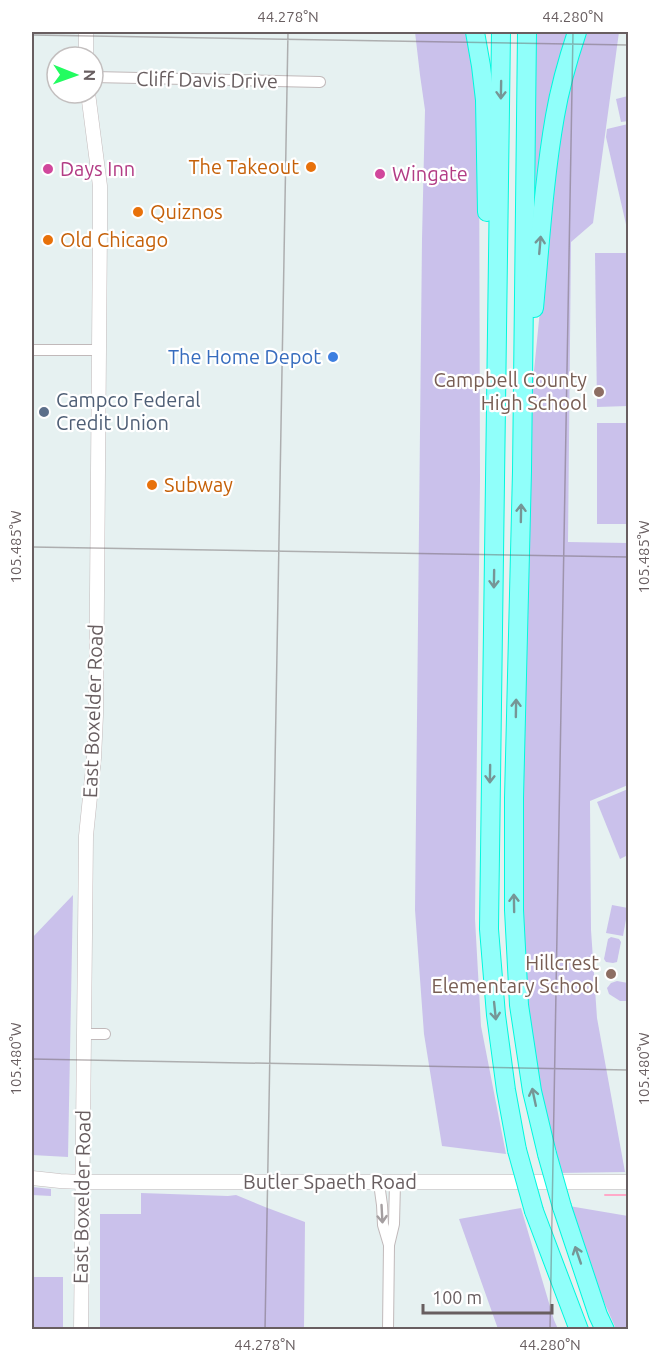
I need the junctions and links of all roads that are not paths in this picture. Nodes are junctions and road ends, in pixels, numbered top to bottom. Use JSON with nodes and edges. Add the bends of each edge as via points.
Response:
{"nodes":[{"id":1,"x":475,"y":32,"type":"edge"},
{"id":2,"x":501,"y":32,"type":"edge"},
{"id":3,"x":526,"y":32,"type":"edge"},
{"id":4,"x":577,"y":32,"type":"edge"},
{"id":5,"x":105,"y":77,"type":"edge"},
{"id":6,"x":320,"y":82,"type":"dead end"},
{"id":7,"x":90,"y":105,"type":"edge"},
{"id":8,"x":32,"y":350,"type":"edge"},
{"id":9,"x":99,"y":350,"type":"junction"},
{"id":10,"x":522,"y":471,"type":"junction"},
{"id":11,"x":494,"y":545,"type":"junction"},
{"id":12,"x":84,"y":1034,"type":"junction"},
{"id":13,"x":105,"y":1034,"type":"dead end"},
{"id":14,"x":32,"y":1178,"type":"edge"},
{"id":15,"x":82,"y":1182,"type":"junction"},
{"id":16,"x":379,"y":1182,"type":"junction"},
{"id":17,"x":628,"y":1182,"type":"edge"},
{"id":18,"x":395,"y":1183,"type":"junction"},
{"id":19,"x":389,"y":1245,"type":"junction"},
{"id":20,"x":81,"y":1329,"type":"edge"},
{"id":21,"x":388,"y":1329,"type":"edge"},
{"id":22,"x":579,"y":1329,"type":"edge"},
{"id":23,"x":605,"y":1329,"type":"edge"}],
"edges":[{"from":1,"to":11,"type":"highway","via":[[485,100]]},
{"from":2,"to":11,"type":"highway","one_way":true},
{"from":3,"to":10,"type":"highway"},
{"from":10,"to":4,"type":"highway","one_way":true,"via":[[548,168],[555,115]]},
{"from":5,"to":6,"type":"street","name":"Cliff Davis Drive"},
{"from":7,"to":9,"type":"main road","name":"East Boxelder Road","via":[[100,186]]},
{"from":8,"to":9,"type":"street"},
{"from":9,"to":12,"type":"main road","name":"East Boxelder Road","via":[[96,715],[86,836]]},
{"from":23,"to":10,"type":"highway","one_way":true,"bridge":true,"via":[[547,1154],[532,1091],[519,1005],[514,798]]},
{"from":11,"to":22,"type":"highway","one_way":true,"bridge":true,"via":[[489,929],[496,1016],[517,1150],[534,1210]]},
{"from":12,"to":13,"type":"street"},
{"from":12,"to":15,"type":"main road","name":"East Boxelder Road"},
{"from":14,"to":15,"type":"main road","name":"Butler Spaeth Road"},
{"from":15,"to":16,"type":"main road","name":"Butler Spaeth Road"},
{"from":15,"to":20,"type":"main road","name":"East Boxelder Road"},
{"from":16,"to":18,"type":"main road","name":"Butler Spaeth Road"},
{"from":16,"to":19,"type":"street","one_way":true},
{"from":17,"to":18,"type":"main road","name":"Butler Spaeth Road"},
{"from":18,"to":19,"type":"street"},
{"from":19,"to":21,"type":"street"}]}
